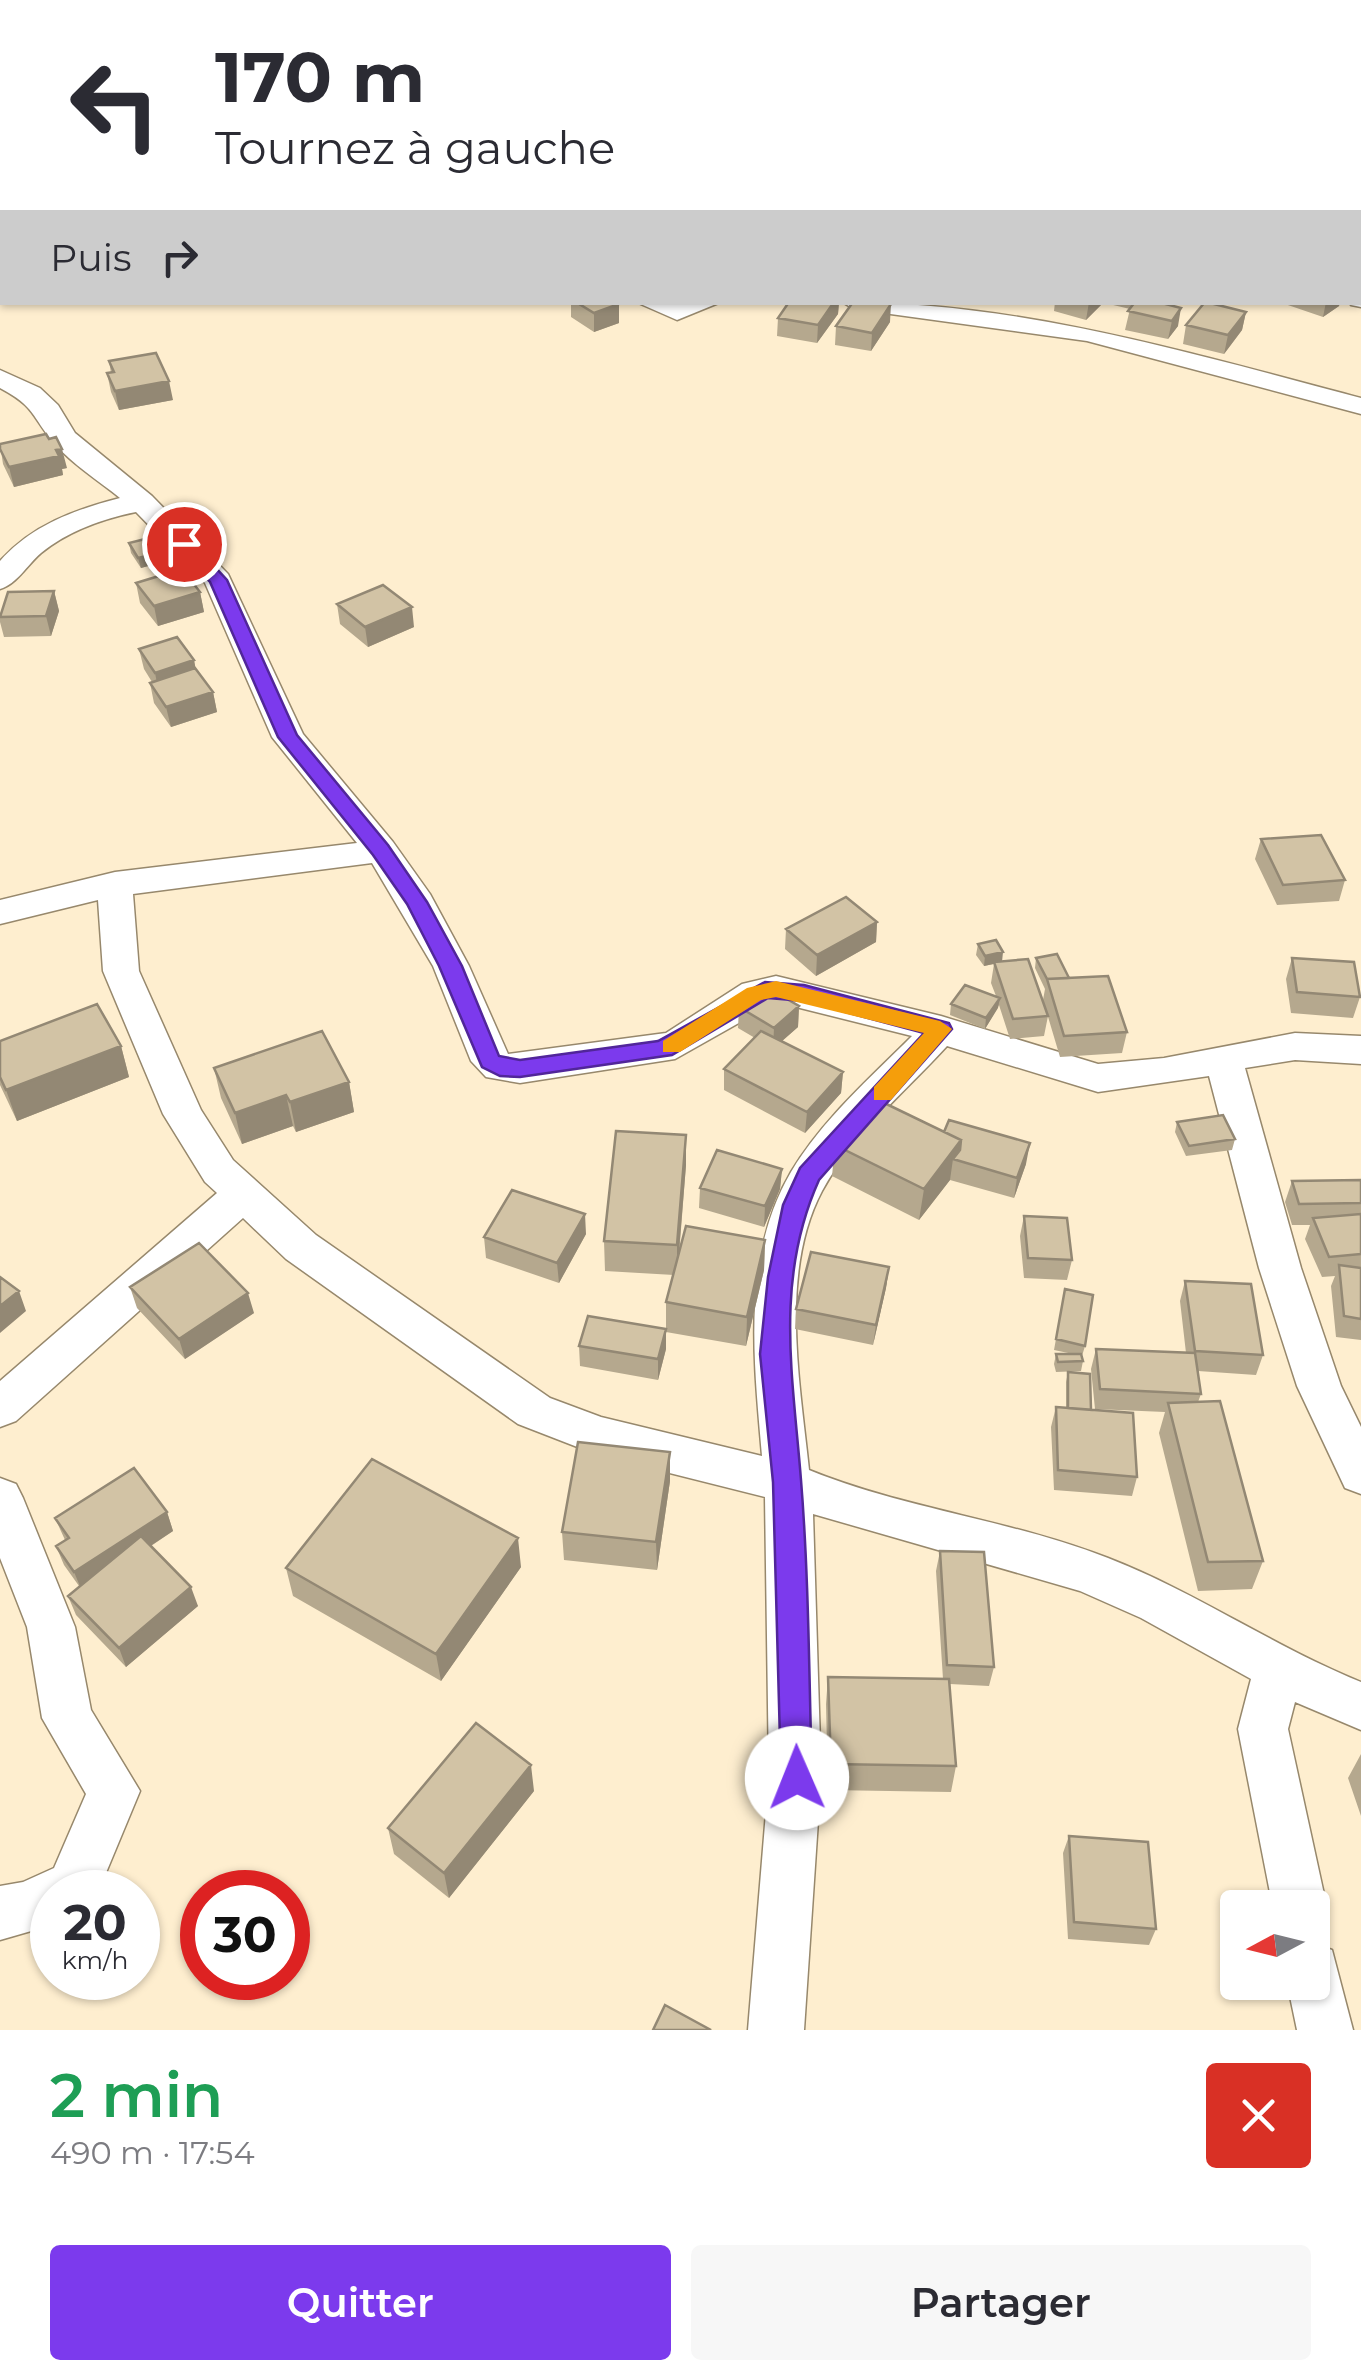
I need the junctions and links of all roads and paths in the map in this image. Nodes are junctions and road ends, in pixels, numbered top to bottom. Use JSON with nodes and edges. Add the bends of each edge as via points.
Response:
{"nodes":[{"id":1,"x":656,"y":305,"type":"edge"},
{"id":2,"x":700,"y":305,"type":"edge"},
{"id":3,"x":876,"y":305,"type":"edge"},
{"id":4,"x":0,"y":378,"type":"edge"},
{"id":5,"x":32,"y":394,"type":"junction"},
{"id":6,"x":0,"y":403,"type":"edge"},
{"id":7,"x":1361,"y":406,"type":"edge"},
{"id":8,"x":142,"y":502,"type":"junction"},
{"id":9,"x":0,"y":580,"type":"edge"},
{"id":10,"x":381,"y":850,"type":"junction"},
{"id":11,"x":115,"y":884,"type":"junction"},
{"id":12,"x":0,"y":912,"type":"edge"},
{"id":13,"x":940,"y":1029,"type":"junction"},
{"id":14,"x":1361,"y":1050,"type":"edge"},
{"id":15,"x":1222,"y":1058,"type":"junction"},
{"id":16,"x":245,"y":1192,"type":"junction"},
{"id":17,"x":0,"y":1408,"type":"edge"},
{"id":18,"x":1361,"y":1474,"type":"edge"},
{"id":19,"x":788,"y":1482,"type":"junction"},
{"id":20,"x":0,"y":1498,"type":"edge"},
{"id":21,"x":1278,"y":1672,"type":"junction"},
{"id":22,"x":1361,"y":1706,"type":"edge"},
{"id":23,"x":80,"y":1870,"type":"edge"},
{"id":24,"x":1296,"y":1890,"type":"edge"},
{"id":25,"x":30,"y":1908,"type":"edge"},
{"id":26,"x":0,"y":1914,"type":"edge"},
{"id":27,"x":1318,"y":2000,"type":"edge"},
{"id":28,"x":776,"y":2030,"type":"edge"},
{"id":29,"x":1325,"y":2030,"type":"edge"}],
"edges":[{"from":1,"to":2,"type":"street","via":[[677,313]]},
{"from":3,"to":7,"type":"street","via":[[1088,334]]},
{"from":4,"to":5,"type":"street"},
{"from":5,"to":6,"type":"street"},
{"from":5,"to":8,"type":"street","via":[[64,438]]},
{"from":8,"to":9,"type":"street","via":[[74,517],[18,556]]},
{"from":8,"to":10,"type":"street","via":[[218,580],[288,737]]},
{"from":10,"to":11,"type":"street"},
{"from":10,"to":13,"type":"street","via":[[417,902],[490,1061],[500,1068],[676,1045],[765,990],[804,993]]},
{"from":11,"to":12,"type":"street"},
{"from":11,"to":16,"type":"street","via":[[121,971],[183,1114],[220,1171]]},
{"from":13,"to":15,"type":"street","via":[[1098,1078],[1134,1078]]},
{"from":13,"to":19,"type":"street","via":[[809,1175],[795,1205],[774,1354]]},
{"from":14,"to":15,"type":"street"},
{"from":15,"to":18,"type":"street","via":[[1319,1386]]},
{"from":16,"to":17,"type":"street"},
{"from":16,"to":19,"type":"street","via":[[301,1247],[534,1411],[598,1436]]},
{"from":19,"to":21,"type":"street","via":[[1131,1589]]},
{"from":19,"to":28,"type":"street","via":[[797,1778]]},
{"from":20,"to":23,"type":"street","via":[[52,1627],[67,1718],[114,1791]]},
{"from":21,"to":22,"type":"street"},
{"from":21,"to":24,"type":"street","via":[[1263,1729]]},
{"from":25,"to":26,"type":"street"},
{"from":27,"to":29,"type":"street"}]}
